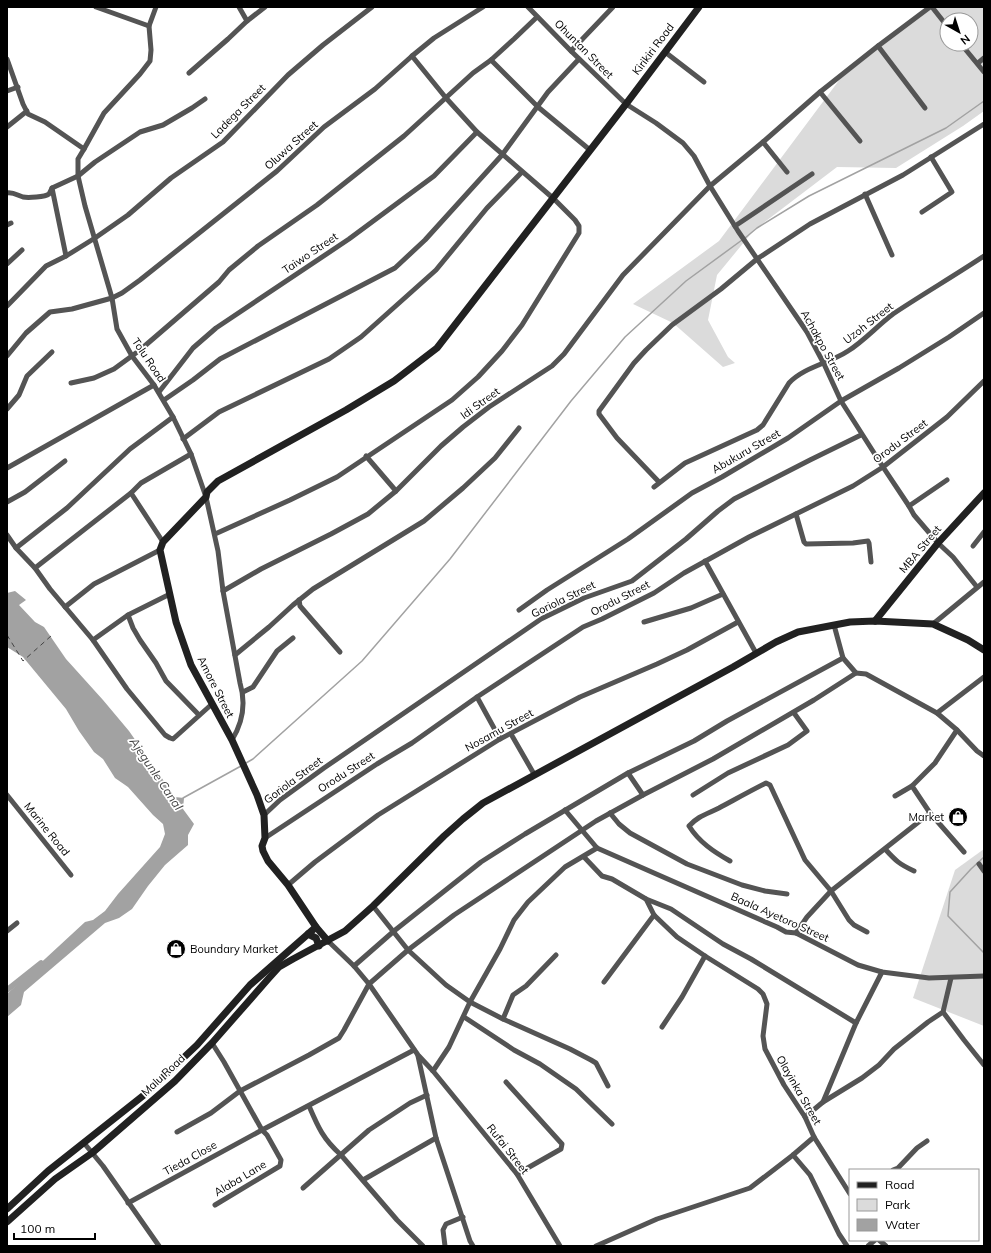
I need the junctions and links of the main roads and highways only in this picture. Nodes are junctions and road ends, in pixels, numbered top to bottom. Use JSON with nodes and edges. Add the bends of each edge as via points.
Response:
{"nodes":[{"id":1,"x":699,"y":7,"type":"edge"},
{"id":2,"x":984,"y":493,"type":"edge"},
{"id":3,"x":160,"y":550,"type":"joint"},
{"id":4,"x":875,"y":621,"type":"junction"},
{"id":5,"x":984,"y":650,"type":"edge"},
{"id":6,"x":316,"y":927,"type":"junction"},
{"id":7,"x":308,"y":934,"type":"junction"},
{"id":8,"x":331,"y":940,"type":"junction"},
{"id":9,"x":319,"y":946,"type":"junction"},
{"id":10,"x":196,"y":1045,"type":"junction"},
{"id":11,"x":203,"y":1053,"type":"junction"},
{"id":12,"x":7,"y":1209,"type":"edge"},
{"id":13,"x":7,"y":1222,"type":"edge"}],
"edges":[{"from":1,"to":3,"type":"main road","name":"Kirikiri Road","via":[[437,348],[394,381],[218,482],[163,542]]},
{"from":2,"to":4,"type":"main road","name":"MBA Street","via":[[938,543]]},
{"from":3,"to":6,"type":"main road","name":"Amore Street","via":[[176,622],[192,665],[238,752],[264,815],[263,851]]},
{"from":4,"to":5,"type":"main road","name":"Malu Road","via":[[932,624]]},
{"from":4,"to":8,"type":"main road","name":"Malu Road","via":[[798,632],[776,642],[483,803],[462,819],[373,906]]},
{"from":6,"to":7,"type":"main road","name":"Malu Road"},
{"from":6,"to":8,"type":"main road","name":"Amore Street"},
{"from":7,"to":9,"type":"main road","via":[[316,938]]},
{"from":7,"to":10,"type":"main road","name":"Malu Road","via":[[250,985]]},
{"from":8,"to":9,"type":"main road","name":"Malu Road"},
{"from":9,"to":11,"type":"main road","name":"Malu Road","via":[[293,959],[268,978]]},
{"from":10,"to":11,"type":"main road"},
{"from":10,"to":12,"type":"main road","name":"Malu Road","via":[[144,1095],[48,1171]]},
{"from":11,"to":13,"type":"main road","name":"Malu Road","via":[[157,1097]]}]}
